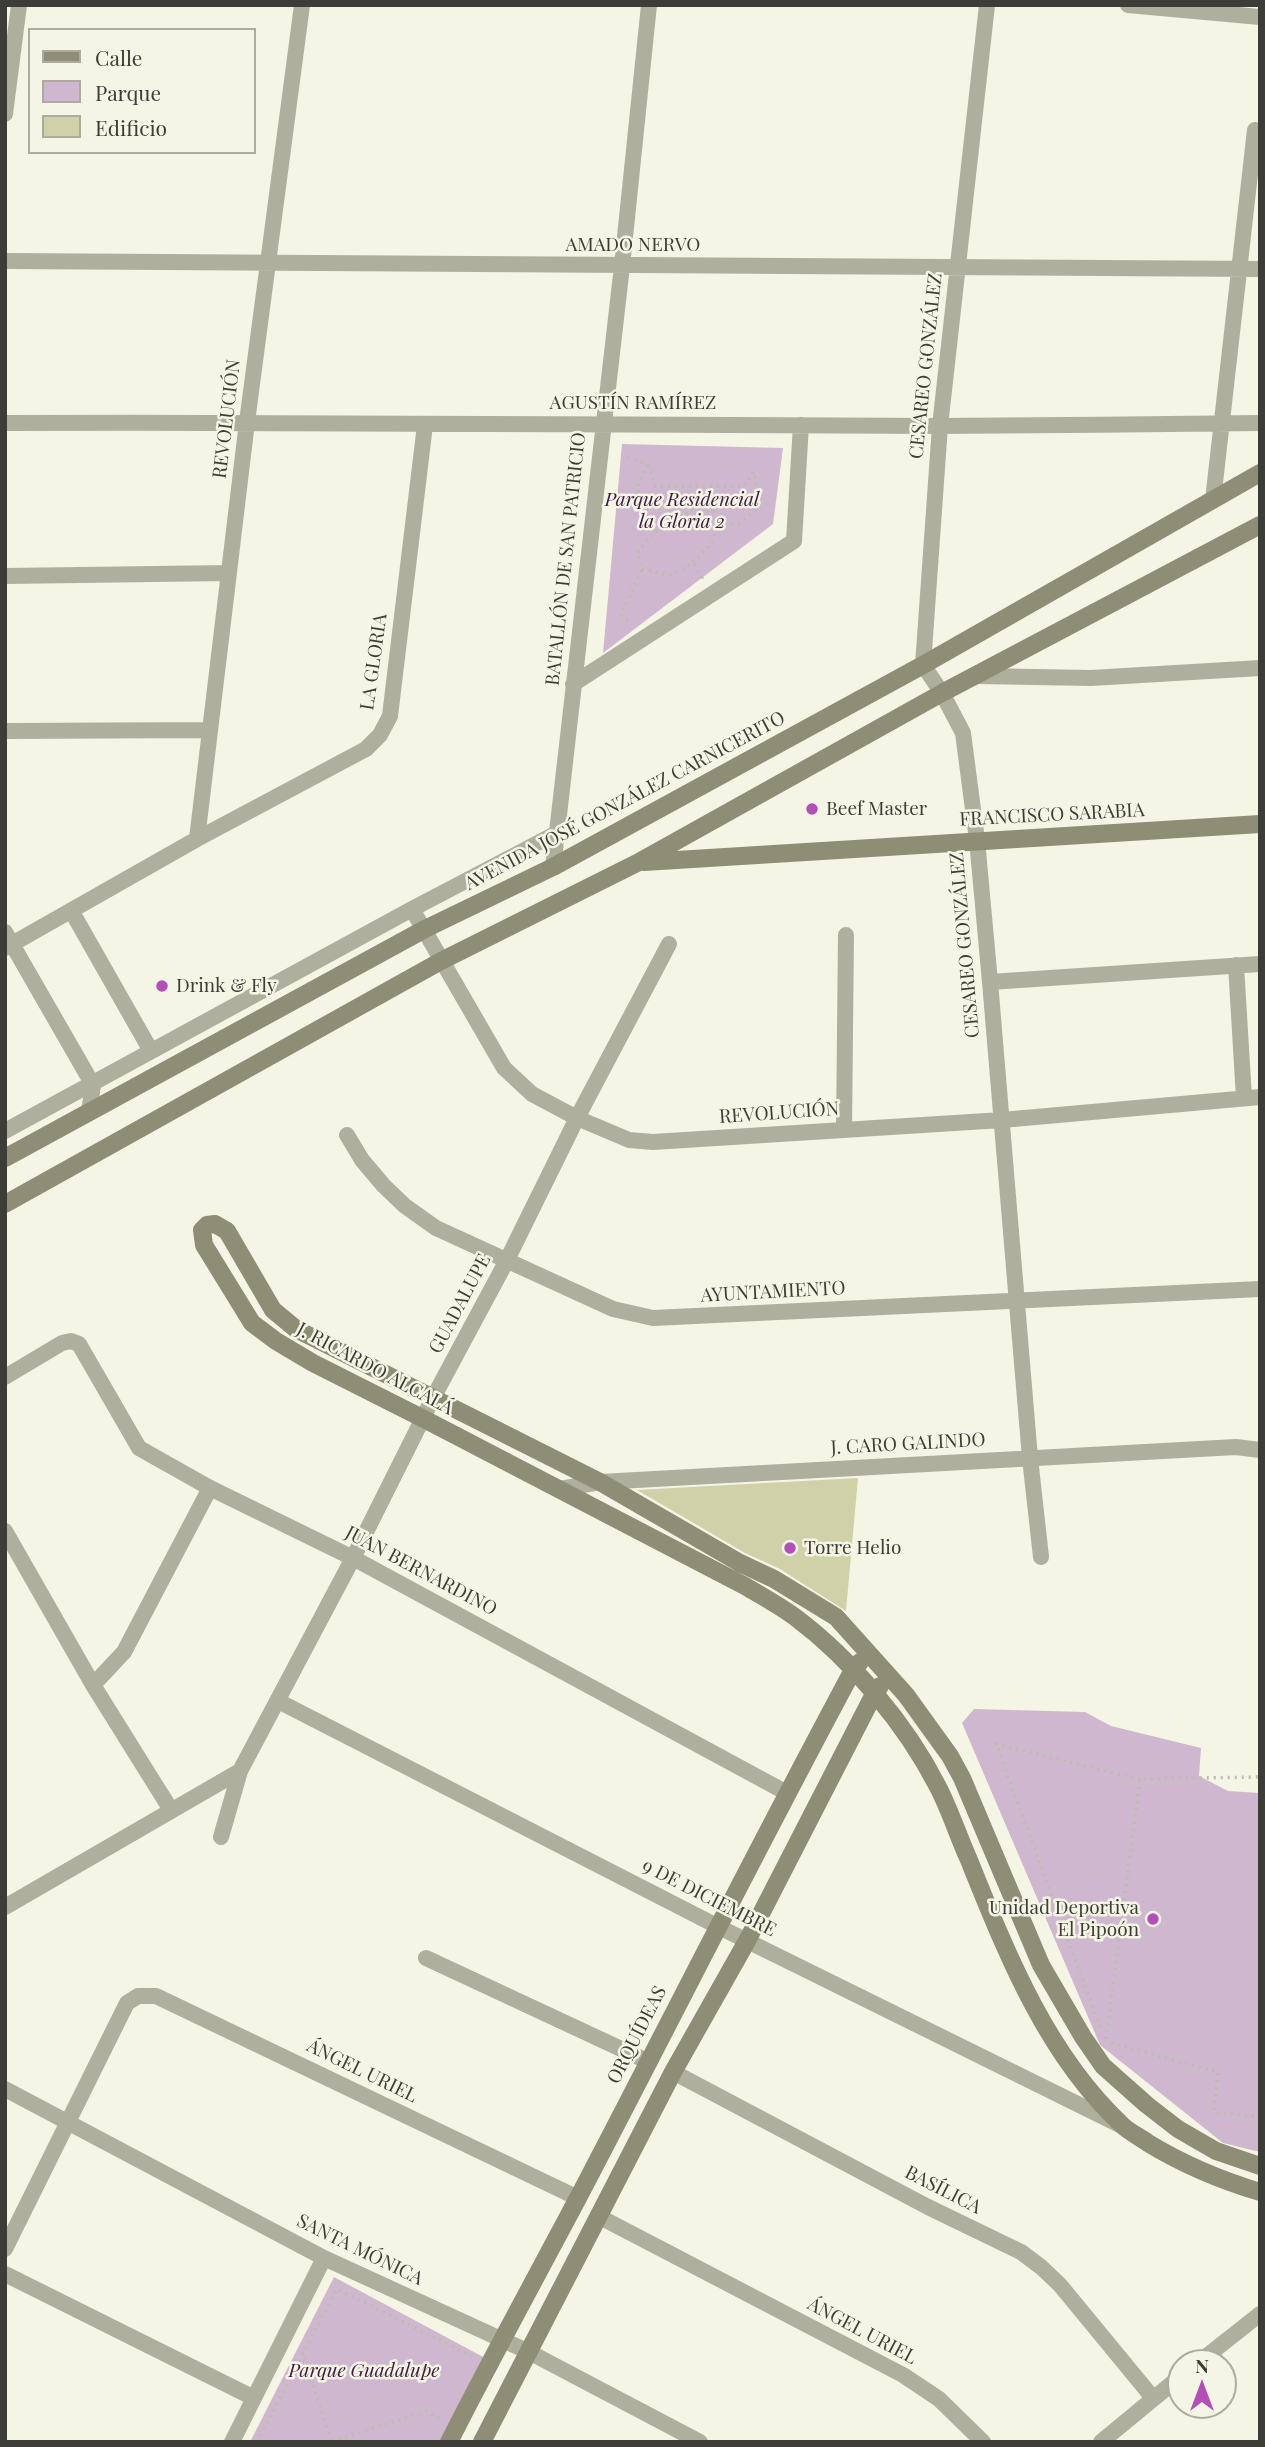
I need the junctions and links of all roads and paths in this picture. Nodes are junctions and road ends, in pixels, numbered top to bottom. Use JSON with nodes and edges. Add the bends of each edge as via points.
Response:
{"nodes":[{"id":1,"x":19,"y":5,"type":"edge"},
{"id":2,"x":302,"y":5,"type":"edge"},
{"id":3,"x":649,"y":5,"type":"edge"},
{"id":4,"x":987,"y":5,"type":"edge"},
{"id":5,"x":1128,"y":5,"type":"edge"},
{"id":6,"x":1260,"y":17,"type":"edge"},
{"id":7,"x":5,"y":114,"type":"edge"},
{"id":8,"x":1255,"y":130,"type":"dead end"},
{"id":9,"x":5,"y":261,"type":"edge"},
{"id":10,"x":269,"y":263,"type":"junction"},
{"id":11,"x":622,"y":266,"type":"junction"},
{"id":12,"x":957,"y":268,"type":"junction"},
{"id":13,"x":1237,"y":269,"type":"junction"},
{"id":14,"x":1260,"y":269,"type":"edge"},
{"id":15,"x":247,"y":422,"type":"junction"},
{"id":16,"x":5,"y":423,"type":"edge"},
{"id":17,"x":603,"y":423,"type":"junction"},
{"id":18,"x":1222,"y":423,"type":"junction"},
{"id":19,"x":1260,"y":423,"type":"edge"},
{"id":20,"x":425,"y":425,"type":"junction"},
{"id":21,"x":802,"y":425,"type":"junction"},
{"id":22,"x":940,"y":426,"type":"junction"},
{"id":23,"x":628,"y":456,"type":"dead end"},
{"id":24,"x":647,"y":464,"type":"junction"},
{"id":25,"x":1260,"y":473,"type":"edge"},
{"id":26,"x":1213,"y":500,"type":"junction"},
{"id":27,"x":717,"y":524,"type":"junction"},
{"id":28,"x":1260,"y":525,"type":"edge"},
{"id":29,"x":655,"y":532,"type":"junction"},
{"id":30,"x":693,"y":563,"type":"junction"},
{"id":31,"x":642,"y":569,"type":"junction"},
{"id":32,"x":229,"y":573,"type":"junction"},
{"id":33,"x":5,"y":576,"type":"edge"},
{"id":34,"x":691,"y":586,"type":"dead end"},
{"id":35,"x":636,"y":628,"type":"dead end"},
{"id":36,"x":923,"y":665,"type":"junction"},
{"id":37,"x":1260,"y":668,"type":"edge"},
{"id":38,"x":977,"y":676,"type":"junction"},
{"id":39,"x":573,"y":684,"type":"junction"},
{"id":40,"x":942,"y":693,"type":"junction"},
{"id":41,"x":209,"y":730,"type":"junction"},
{"id":42,"x":5,"y":731,"type":"edge"},
{"id":43,"x":1260,"y":824,"type":"edge"},
{"id":44,"x":557,"y":833,"type":"junction"},
{"id":45,"x":197,"y":839,"type":"junction"},
{"id":46,"x":977,"y":840,"type":"junction"},
{"id":47,"x":637,"y":863,"type":"junction"},
{"id":48,"x":553,"y":867,"type":"junction"},
{"id":49,"x":412,"y":909,"type":"junction"},
{"id":50,"x":72,"y":912,"type":"junction"},
{"id":51,"x":425,"y":929,"type":"junction"},
{"id":52,"x":846,"y":935,"type":"dead end"},
{"id":53,"x":8,"y":942,"type":"edge"},
{"id":54,"x":669,"y":944,"type":"dead end"},
{"id":55,"x":441,"y":961,"type":"junction"},
{"id":56,"x":1260,"y":964,"type":"edge"},
{"id":57,"x":1236,"y":965,"type":"junction"},
{"id":58,"x":990,"y":982,"type":"junction"},
{"id":59,"x":151,"y":1051,"type":"junction"},
{"id":60,"x":93,"y":1084,"type":"junction"},
{"id":61,"x":1252,"y":1098,"type":"edge"},
{"id":62,"x":89,"y":1112,"type":"junction"},
{"id":63,"x":577,"y":1118,"type":"junction"},
{"id":64,"x":1002,"y":1120,"type":"junction"},
{"id":65,"x":844,"y":1130,"type":"junction"},
{"id":66,"x":5,"y":1132,"type":"edge"},
{"id":67,"x":347,"y":1135,"type":"dead end"},
{"id":68,"x":5,"y":1158,"type":"edge"},
{"id":69,"x":5,"y":1204,"type":"edge"},
{"id":70,"x":506,"y":1262,"type":"junction"},
{"id":71,"x":1260,"y":1289,"type":"edge"},
{"id":72,"x":1018,"y":1302,"type":"junction"},
{"id":73,"x":5,"y":1377,"type":"edge"},
{"id":74,"x":433,"y":1398,"type":"junction"},
{"id":75,"x":424,"y":1419,"type":"junction"},
{"id":76,"x":1260,"y":1450,"type":"edge"},
{"id":77,"x":1030,"y":1458,"type":"junction"},
{"id":78,"x":600,"y":1482,"type":"junction"},
{"id":79,"x":210,"y":1488,"type":"junction"},
{"id":80,"x":560,"y":1489,"type":"junction"},
{"id":81,"x":5,"y":1531,"type":"edge"},
{"id":82,"x":353,"y":1558,"type":"junction"},
{"id":83,"x":1041,"y":1558,"type":"dead end"},
{"id":84,"x":869,"y":1651,"type":"junction"},
{"id":85,"x":853,"y":1670,"type":"junction"},
{"id":86,"x":889,"y":1675,"type":"junction"},
{"id":87,"x":93,"y":1685,"type":"junction"},
{"id":88,"x":874,"y":1694,"type":"junction"},
{"id":89,"x":278,"y":1701,"type":"junction"},
{"id":90,"x":240,"y":1771,"type":"junction"},
{"id":91,"x":1260,"y":1777,"type":"edge"},
{"id":92,"x":1140,"y":1779,"type":"junction"},
{"id":93,"x":787,"y":1793,"type":"junction"},
{"id":94,"x":171,"y":1811,"type":"junction"},
{"id":95,"x":221,"y":1837,"type":"dead end"},
{"id":96,"x":5,"y":1907,"type":"edge"},
{"id":97,"x":717,"y":1926,"type":"junction"},
{"id":98,"x":747,"y":1941,"type":"junction"},
{"id":99,"x":426,"y":1958,"type":"dead end"},
{"id":100,"x":1106,"y":2042,"type":"junction"},
{"id":101,"x":647,"y":2061,"type":"junction"},
{"id":102,"x":673,"y":2072,"type":"junction"},
{"id":103,"x":5,"y":2090,"type":"edge"},
{"id":104,"x":1260,"y":2117,"type":"edge"},
{"id":105,"x":68,"y":2123,"type":"junction"},
{"id":106,"x":1123,"y":2127,"type":"junction"},
{"id":107,"x":1260,"y":2166,"type":"edge"},
{"id":108,"x":1260,"y":2192,"type":"edge"},
{"id":109,"x":578,"y":2198,"type":"junction"},
{"id":110,"x":598,"y":2216,"type":"junction"},
{"id":111,"x":5,"y":2249,"type":"edge"},
{"id":112,"x":324,"y":2258,"type":"junction"},
{"id":113,"x":5,"y":2274,"type":"edge"},
{"id":114,"x":1260,"y":2314,"type":"edge"},
{"id":115,"x":501,"y":2340,"type":"junction"},
{"id":116,"x":1216,"y":2349,"type":"edge"},
{"id":117,"x":529,"y":2352,"type":"junction"},
{"id":118,"x":302,"y":2353,"type":"junction"},
{"id":119,"x":483,"y":2362,"type":"dead end"},
{"id":120,"x":1167,"y":2387,"type":"edge"},
{"id":121,"x":254,"y":2398,"type":"junction"},
{"id":122,"x":1153,"y":2398,"type":"junction"},
{"id":123,"x":443,"y":2420,"type":"dead end"},
{"id":124,"x":232,"y":2442,"type":"edge"},
{"id":125,"x":257,"y":2442,"type":"edge"},
{"id":126,"x":332,"y":2442,"type":"edge"},
{"id":127,"x":449,"y":2442,"type":"edge"},
{"id":128,"x":482,"y":2442,"type":"edge"},
{"id":129,"x":700,"y":2442,"type":"edge"},
{"id":130,"x":983,"y":2442,"type":"edge"},
{"id":131,"x":1101,"y":2442,"type":"edge"}],
"edges":[{"from":1,"to":7,"type":"street"},
{"from":2,"to":10,"type":"street","name":"REVOLUCIÓN"},
{"from":3,"to":11,"type":"street","name":"BATALLÓN DE SAN PATRICIO"},
{"from":4,"to":12,"type":"street","name":"CESAREO GONZÁLEZ"},
{"from":5,"to":6,"type":"street"},
{"from":8,"to":13,"type":"street"},
{"from":9,"to":10,"type":"street","name":"AMADO NERVO"},
{"from":10,"to":11,"type":"street","name":"AMADO NERVO"},
{"from":10,"to":15,"type":"street","name":"REVOLUCIÓN"},
{"from":11,"to":12,"type":"street","name":"AMADO NERVO"},
{"from":11,"to":17,"type":"street","name":"BATALLÓN DE SAN PATRICIO"},
{"from":12,"to":13,"type":"street","name":"AMADO NERVO"},
{"from":12,"to":22,"type":"street","name":"CESAREO GONZÁLEZ"},
{"from":13,"to":14,"type":"street","name":"AMADO NERVO"},
{"from":13,"to":18,"type":"street"},
{"from":15,"to":16,"type":"street","name":"AGUSTÍN RAMÍREZ"},
{"from":15,"to":20,"type":"street","name":"AGUSTÍN RAMÍREZ"},
{"from":15,"to":32,"type":"street","name":"REVOLUCIÓN"},
{"from":17,"to":20,"type":"street","name":"AGUSTÍN RAMÍREZ"},
{"from":17,"to":21,"type":"street","name":"AGUSTÍN RAMÍREZ"},
{"from":17,"to":39,"type":"street","name":"BATALLÓN DE SAN PATRICIO"},
{"from":18,"to":19,"type":"street","name":"AGUSTÍN RAMÍREZ"},
{"from":18,"to":22,"type":"street","name":"AGUSTÍN RAMÍREZ"},
{"from":18,"to":26,"type":"street"},
{"from":20,"to":45,"type":"street","name":"LA GLORIA","via":[[390,716],[380,735],[366,750]]},
{"from":21,"to":22,"type":"street","name":"AGUSTÍN RAMÍREZ"},
{"from":21,"to":39,"type":"street","via":[[794,541]]},
{"from":22,"to":36,"type":"street","name":"CESAREO GONZÁLEZ"},
{"from":23,"to":24,"type":"path"},
{"from":24,"to":27,"type":"path","via":[[655,486],[744,486],[754,472],[759,508],[738,524]]},
{"from":24,"to":29,"type":"path","via":[[637,488]]},
{"from":25,"to":26,"type":"street","name":"AVENIDA JOSÉ GONZÁLEZ CARNICERITO"},
{"from":26,"to":36,"type":"street","name":"AVENIDA JOSÉ GONZÁLEZ CARNICERITO"},
{"from":27,"to":29,"type":"path","via":[[714,512],[693,510]]},
{"from":27,"to":30,"type":"path","via":[[712,542]]},
{"from":28,"to":38,"type":"street"},
{"from":29,"to":31,"type":"path","via":[[637,553]]},
{"from":30,"to":31,"type":"path","via":[[669,575]]},
{"from":30,"to":34,"type":"path","via":[[702,578]]},
{"from":31,"to":35,"type":"path","via":[[621,615]]},
{"from":32,"to":33,"type":"street"},
{"from":32,"to":41,"type":"street","name":"REVOLUCIÓN"},
{"from":36,"to":40,"type":"street","name":"CESAREO GONZÁLEZ"},
{"from":36,"to":48,"type":"street","name":"AVENIDA JOSÉ GONZÁLEZ CARNICERITO"},
{"from":37,"to":38,"type":"street","via":[[1091,678]]},
{"from":38,"to":40,"type":"street"},
{"from":39,"to":44,"type":"street","name":"BATALLÓN DE SAN PATRICIO"},
{"from":40,"to":46,"type":"street","name":"CESAREO GONZÁLEZ","via":[[963,733]]},
{"from":40,"to":47,"type":"street"},
{"from":41,"to":42,"type":"street"},
{"from":41,"to":45,"type":"street","name":"REVOLUCIÓN"},
{"from":43,"to":46,"type":"street","name":"FRANCISCO SARABIA"},
{"from":44,"to":48,"type":"street","name":"BATALLÓN DE SAN PATRICIO"},
{"from":44,"to":49,"type":"street"},
{"from":45,"to":50,"type":"street"},
{"from":46,"to":47,"type":"street","name":"FRANCISCO SARABIA"},
{"from":46,"to":58,"type":"street","name":"CESAREO GONZÁLEZ"},
{"from":47,"to":55,"type":"street"},
{"from":48,"to":51,"type":"street","name":"AVENIDA JOSÉ GONZÁLEZ CARNICERITO"},
{"from":49,"to":51,"type":"street","name":"REVOLUCIÓN"},
{"from":49,"to":59,"type":"street"},
{"from":50,"to":53,"type":"street"},
{"from":50,"to":59,"type":"street"},
{"from":51,"to":55,"type":"street","name":"REVOLUCIÓN"},
{"from":51,"to":62,"type":"street","name":"AVENIDA JOSÉ GONZÁLEZ CARNICERITO"},
{"from":52,"to":65,"type":"street"},
{"from":53,"to":60,"type":"street"},
{"from":54,"to":63,"type":"street","name":"GUADALUPE"},
{"from":55,"to":63,"type":"street","name":"REVOLUCIÓN","via":[[504,1068],[532,1094]]},
{"from":55,"to":69,"type":"street"},
{"from":56,"to":57,"type":"street"},
{"from":57,"to":58,"type":"street"},
{"from":57,"to":61,"type":"street"},
{"from":58,"to":64,"type":"street","name":"CESAREO GONZÁLEZ"},
{"from":59,"to":60,"type":"street"},
{"from":60,"to":62,"type":"street"},
{"from":60,"to":66,"type":"street"},
{"from":61,"to":64,"type":"street","name":"REVOLUCIÓN"},
{"from":62,"to":68,"type":"street","name":"AVENIDA JOSÉ GONZÁLEZ CARNICERITO"},
{"from":63,"to":65,"type":"street","name":"REVOLUCIÓN","via":[[629,1140],[653,1142]]},
{"from":63,"to":70,"type":"street","name":"GUADALUPE"},
{"from":64,"to":65,"type":"street","name":"REVOLUCIÓN"},
{"from":64,"to":72,"type":"street","name":"CESAREO GONZÁLEZ"},
{"from":67,"to":70,"type":"street","name":"AYUNTAMIENTO","via":[[362,1160],[405,1206],[436,1228]]},
{"from":70,"to":72,"type":"street","name":"AYUNTAMIENTO","via":[[612,1309],[653,1318]]},
{"from":70,"to":74,"type":"street","name":"GUADALUPE"},
{"from":71,"to":72,"type":"street","name":"AYUNTAMIENTO"},
{"from":72,"to":77,"type":"street","name":"CESAREO GONZÁLEZ"},
{"from":73,"to":79,"type":"street","name":"JUAN BERNARDINO","via":[[62,1343],[79,1344],[139,1448]]},
{"from":74,"to":75,"type":"street","name":"GUADALUPE"},
{"from":74,"to":75,"type":"street","name":"J. RICARDO ALCALÁ","via":[[296,1329],[273,1310],[227,1231],[215,1224],[202,1230],[204,1245],[252,1323],[313,1363]]},
{"from":74,"to":78,"type":"street","name":"J. RICARDO ALCALÁ"},
{"from":75,"to":80,"type":"street","name":"J. RICARDO ALCALÁ"},
{"from":75,"to":82,"type":"street","name":"GUADALUPE"},
{"from":76,"to":77,"type":"street","name":"J. CARO GALINDO","via":[[1236,1447]]},
{"from":77,"to":78,"type":"street","name":"J. CARO GALINDO"},
{"from":77,"to":83,"type":"street","name":"CESAREO GONZÁLEZ"},
{"from":78,"to":80,"type":"street","name":"J. CARO GALINDO"},
{"from":78,"to":84,"type":"street","name":"J. RICARDO ALCALÁ","via":[[800,1594],[835,1617]]},
{"from":79,"to":82,"type":"street","name":"JUAN BERNARDINO"},
{"from":79,"to":87,"type":"street","via":[[124,1652]]},
{"from":80,"to":85,"type":"street","name":"J. RICARDO ALCALÁ","via":[[794,1616]]},
{"from":81,"to":87,"type":"street"},
{"from":82,"to":89,"type":"street","name":"GUADALUPE"},
{"from":82,"to":93,"type":"street","name":"JUAN BERNARDINO"},
{"from":84,"to":85,"type":"street","name":"ORQUÍDEAS"},
{"from":84,"to":86,"type":"street","name":"J. RICARDO ALCALÁ"},
{"from":85,"to":88,"type":"street","name":"J. RICARDO ALCALÁ"},
{"from":85,"to":93,"type":"street","name":"ORQUÍDEAS"},
{"from":86,"to":88,"type":"street"},
{"from":86,"to":107,"type":"street","name":"J. RICARDO ALCALÁ","via":[[950,1756],[1041,1965],[1103,2066],[1178,2129],[1216,2151]]},
{"from":87,"to":94,"type":"street"},
{"from":88,"to":98,"type":"street"},
{"from":88,"to":106,"type":"street","name":"J. RICARDO ALCALÁ","via":[[938,1787],[1012,1964],[1041,2018],[1079,2077]]},
{"from":89,"to":90,"type":"street","name":"GUADALUPE"},
{"from":89,"to":97,"type":"street","name":"9 DE DICIEMBRE"},
{"from":90,"to":94,"type":"street"},
{"from":90,"to":95,"type":"street","name":"GUADALUPE"},
{"from":91,"to":92,"type":"path"},
{"from":92,"to":100,"type":"path"},
{"from":92,"to":100,"type":"path","via":[[996,1744]]},
{"from":93,"to":97,"type":"street","name":"ORQUÍDEAS"},
{"from":94,"to":96,"type":"street"},
{"from":97,"to":98,"type":"street","name":"9 DE DICIEMBRE"},
{"from":97,"to":101,"type":"street","name":"ORQUÍDEAS"},
{"from":98,"to":102,"type":"street"},
{"from":98,"to":106,"type":"street","name":"9 DE DICIEMBRE"},
{"from":99,"to":101,"type":"street"},
{"from":100,"to":104,"type":"path","via":[[1218,2072],[1214,2112]]},
{"from":101,"to":109,"type":"street","name":"ORQUÍDEAS"},
{"from":102,"to":110,"type":"street"},
{"from":102,"to":122,"type":"street","name":"BASÍLICA","via":[[1021,2252],[1060,2285]]},
{"from":103,"to":105,"type":"street","name":"SANTA MÓNICA"},
{"from":105,"to":109,"type":"street","name":"ÁNGEL URIEL","via":[[127,2003],[138,1996],[156,1996]]},
{"from":105,"to":111,"type":"street"},
{"from":105,"to":112,"type":"street","name":"SANTA MÓNICA"},
{"from":106,"to":108,"type":"street","name":"J. RICARDO ALCALÁ","via":[[1215,2178]]},
{"from":109,"to":115,"type":"street","name":"ORQUÍDEAS"},
{"from":110,"to":117,"type":"street"},
{"from":110,"to":130,"type":"street","name":"ÁNGEL URIEL","via":[[903,2375],[939,2399]]},
{"from":112,"to":115,"type":"street","name":"SANTA MÓNICA"},
{"from":112,"to":121,"type":"street"},
{"from":113,"to":121,"type":"street"},
{"from":114,"to":116,"type":"street"},
{"from":115,"to":117,"type":"street","name":"SANTA MÓNICA"},
{"from":115,"to":127,"type":"street","name":"ORQUÍDEAS"},
{"from":117,"to":128,"type":"street"},
{"from":117,"to":129,"type":"street","name":"SANTA MÓNICA"},
{"from":118,"to":119,"type":"path","via":[[337,2289]]},
{"from":118,"to":125,"type":"path"},
{"from":118,"to":126,"type":"path"},
{"from":120,"to":122,"type":"street"},
{"from":121,"to":124,"type":"street"},
{"from":122,"to":131,"type":"street"},
{"from":123,"to":126,"type":"path","via":[[426,2411]]}]}
